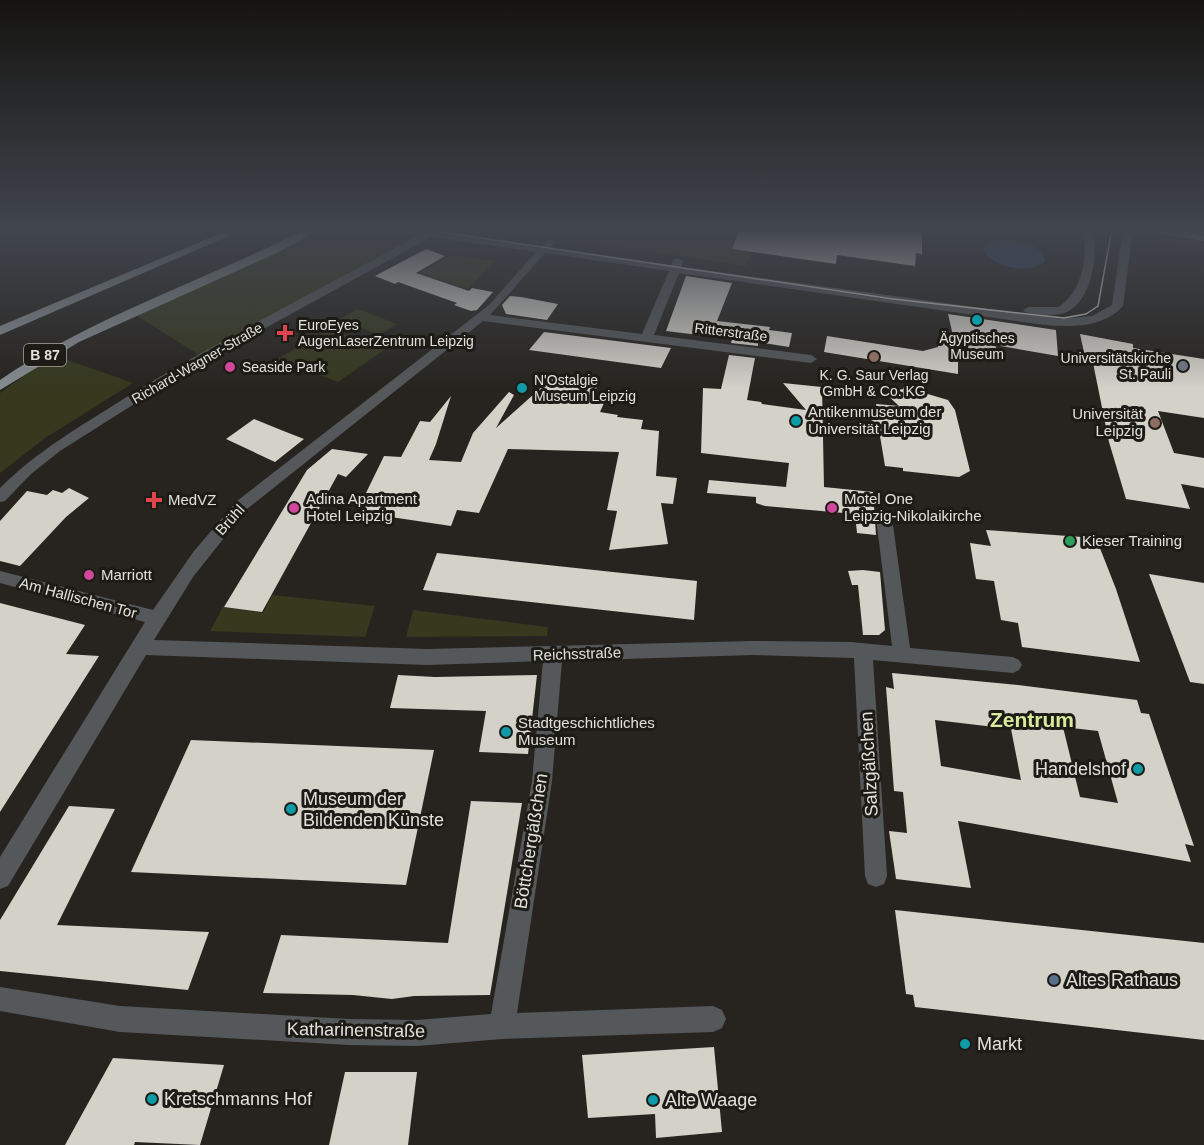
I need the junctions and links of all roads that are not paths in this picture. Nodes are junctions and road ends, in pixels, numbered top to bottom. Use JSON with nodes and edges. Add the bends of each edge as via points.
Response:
{"nodes":[{"id":1,"x":112,"y":282,"type":"edge"},
{"id":2,"x":198,"y":282,"type":"edge"},
{"id":3,"x":341,"y":282,"type":"edge"},
{"id":4,"x":515,"y":282,"type":"edge"},
{"id":5,"x":669,"y":282,"type":"edge"},
{"id":6,"x":787,"y":282,"type":"edge"},
{"id":7,"x":812,"y":282,"type":"edge"},
{"id":8,"x":1083,"y":282,"type":"edge"},
{"id":9,"x":1120,"y":282,"type":"edge"},
{"id":10,"x":481,"y":317,"type":"junction"},
{"id":11,"x":0,"y":331,"type":"edge"},
{"id":12,"x":647,"y":337,"type":"junction"},
{"id":13,"x":811,"y":359,"type":"dead end"},
{"id":14,"x":0,"y":386,"type":"edge"},
{"id":15,"x":0,"y":497,"type":"edge"},
{"id":16,"x":884,"y":518,"type":"dead end"},
{"id":17,"x":0,"y":577,"type":"edge"},
{"id":18,"x":156,"y":618,"type":"junction"},
{"id":19,"x":141,"y":647,"type":"junction"},
{"id":20,"x":863,"y":651,"type":"junction"},
{"id":21,"x":902,"y":654,"type":"junction"},
{"id":22,"x":553,"y":655,"type":"junction"},
{"id":23,"x":1013,"y":665,"type":"dead end"},
{"id":24,"x":876,"y":876,"type":"dead end"},
{"id":25,"x":0,"y":878,"type":"edge"},
{"id":26,"x":0,"y":999,"type":"edge"},
{"id":27,"x":712,"y":1019,"type":"dead end"},
{"id":28,"x":502,"y":1026,"type":"junction"}],
"edges":[{"from":1,"to":11,"type":"main road","number":"B 87"},
{"from":2,"to":14,"type":"main road","number":"B 87","via":[[82,335]]},
{"from":3,"to":15,"type":"street","name":"Richard-Wagner-Straße","via":[[176,372],[55,448]]},
{"from":4,"to":10,"type":"street","name":"Brühl"},
{"from":5,"to":12,"type":"street"},
{"from":6,"to":9,"type":"street","via":[[1025,320],[1074,323],[1096,319],[1113,310]]},
{"from":7,"to":8,"type":"street","via":[[1037,310],[1063,309],[1074,301]]},
{"from":10,"to":12,"type":"street","name":"Ritterstraße"},
{"from":10,"to":18,"type":"street","name":"Brühl","via":[[242,505]]},
{"from":12,"to":13,"type":"street","name":"Ritterstraße"},
{"from":16,"to":21,"type":"street"},
{"from":17,"to":18,"type":"street","name":"Am Hallischen Tor"},
{"from":18,"to":19,"type":"street","name":"Brühl"},
{"from":19,"to":22,"type":"street","name":"Reichsstraße","via":[[381,656]]},
{"from":19,"to":25,"type":"street","name":"Brühl"},
{"from":20,"to":21,"type":"street","name":"Reichsstraße"},
{"from":20,"to":22,"type":"street","name":"Reichsstraße","via":[[752,648]]},
{"from":20,"to":24,"type":"street","name":"Salzgäßchen"},
{"from":21,"to":23,"type":"street","name":"Reichsstraße"},
{"from":22,"to":28,"type":"street","name":"Böttchergäßchen","via":[[542,781]]},
{"from":26,"to":28,"type":"street","name":"Katharinenstraße","via":[[120,1019],[349,1032],[417,1033]]},
{"from":27,"to":28,"type":"street","name":"Katharinenstraße"}]}
